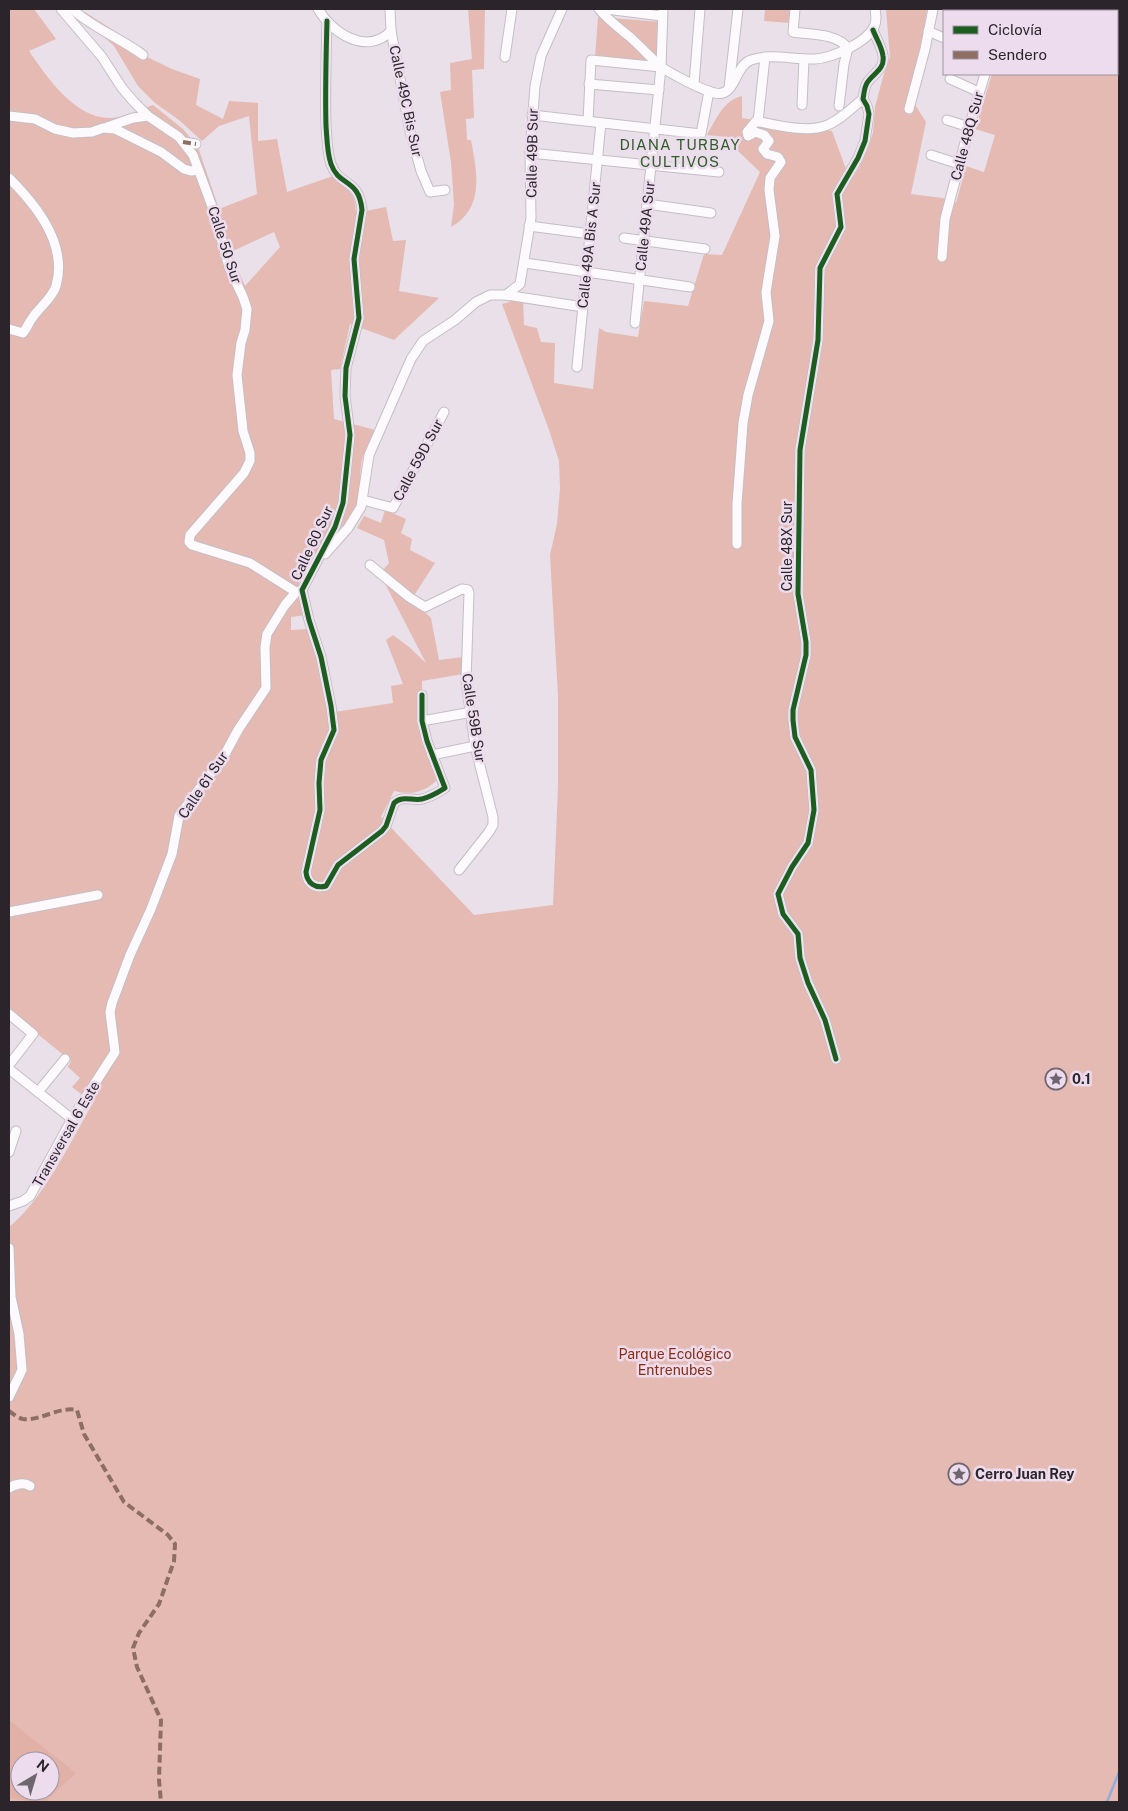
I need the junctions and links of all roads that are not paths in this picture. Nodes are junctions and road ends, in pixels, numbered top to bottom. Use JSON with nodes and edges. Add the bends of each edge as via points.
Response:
{"nodes":[{"id":1,"x":61,"y":9,"type":"edge"},
{"id":2,"x":72,"y":9,"type":"edge"},
{"id":3,"x":318,"y":9,"type":"edge"},
{"id":4,"x":390,"y":9,"type":"edge"},
{"id":5,"x":512,"y":9,"type":"edge"},
{"id":6,"x":562,"y":9,"type":"edge"},
{"id":7,"x":599,"y":9,"type":"edge"},
{"id":8,"x":606,"y":9,"type":"edge"},
{"id":9,"x":700,"y":9,"type":"edge"},
{"id":10,"x":738,"y":9,"type":"edge"},
{"id":11,"x":795,"y":9,"type":"edge"},
{"id":12,"x":875,"y":9,"type":"edge"},
{"id":13,"x":933,"y":9,"type":"edge"},
{"id":14,"x":663,"y":12,"type":"edge"},
{"id":15,"x":326,"y":21,"type":"junction"},
{"id":16,"x":873,"y":30,"type":"junction"},
{"id":17,"x":391,"y":31,"type":"junction"},
{"id":18,"x":928,"y":31,"type":"junction"},
{"id":19,"x":943,"y":38,"type":"edge"},
{"id":20,"x":848,"y":48,"type":"junction"},
{"id":21,"x":143,"y":55,"type":"dead end"},
{"id":22,"x":505,"y":57,"type":"dead end"},
{"id":23,"x":765,"y":57,"type":"junction"},
{"id":24,"x":804,"y":59,"type":"junction"},
{"id":25,"x":662,"y":67,"type":"junction"},
{"id":26,"x":985,"y":75,"type":"edge"},
{"id":27,"x":950,"y":79,"type":"dead end"},
{"id":28,"x":589,"y":84,"type":"junction"},
{"id":29,"x":694,"y":84,"type":"junction"},
{"id":30,"x":659,"y":90,"type":"junction"},
{"id":31,"x":729,"y":90,"type":"junction"},
{"id":32,"x":709,"y":91,"type":"junction"},
{"id":33,"x":979,"y":92,"type":"junction"},
{"id":34,"x":863,"y":99,"type":"junction"},
{"id":35,"x":802,"y":105,"type":"dead end"},
{"id":36,"x":839,"y":106,"type":"dead end"},
{"id":37,"x":909,"y":108,"type":"dead end"},
{"id":38,"x":532,"y":115,"type":"junction"},
{"id":39,"x":9,"y":116,"type":"edge"},
{"id":40,"x":148,"y":116,"type":"junction"},
{"id":41,"x":947,"y":120,"type":"dead end"},
{"id":42,"x":588,"y":121,"type":"junction"},
{"id":43,"x":757,"y":122,"type":"junction"},
{"id":44,"x":601,"y":123,"type":"junction"},
{"id":45,"x":969,"y":126,"type":"junction"},
{"id":46,"x":103,"y":128,"type":"junction"},
{"id":47,"x":655,"y":129,"type":"junction"},
{"id":48,"x":183,"y":142,"type":"junction"},
{"id":49,"x":196,"y":144,"type":"dead end"},
{"id":50,"x":530,"y":153,"type":"junction"},
{"id":51,"x":932,"y":155,"type":"dead end"},
{"id":52,"x":597,"y":160,"type":"junction"},
{"id":53,"x":959,"y":164,"type":"junction"},
{"id":54,"x":651,"y":166,"type":"junction"},
{"id":55,"x":198,"y":170,"type":"junction"},
{"id":56,"x":719,"y":172,"type":"dead end"},
{"id":57,"x":9,"y":178,"type":"edge"},
{"id":58,"x":445,"y":190,"type":"dead end"},
{"id":59,"x":647,"y":204,"type":"junction"},
{"id":60,"x":711,"y":213,"type":"dead end"},
{"id":61,"x":529,"y":226,"type":"junction"},
{"id":62,"x":590,"y":234,"type":"junction"},
{"id":63,"x":624,"y":238,"type":"dead end"},
{"id":64,"x":643,"y":241,"type":"junction"},
{"id":65,"x":705,"y":249,"type":"dead end"},
{"id":66,"x":942,"y":257,"type":"dead end"},
{"id":67,"x":524,"y":263,"type":"junction"},
{"id":68,"x":586,"y":272,"type":"junction"},
{"id":69,"x":639,"y":280,"type":"junction"},
{"id":70,"x":690,"y":287,"type":"dead end"},
{"id":71,"x":506,"y":295,"type":"junction"},
{"id":72,"x":583,"y":307,"type":"junction"},
{"id":73,"x":634,"y":323,"type":"dead end"},
{"id":74,"x":9,"y":330,"type":"edge"},
{"id":75,"x":577,"y":367,"type":"dead end"},
{"id":76,"x":444,"y":412,"type":"dead end"},
{"id":77,"x":362,"y":500,"type":"junction"},
{"id":78,"x":737,"y":544,"type":"dead end"},
{"id":79,"x":315,"y":565,"type":"junction"},
{"id":80,"x":370,"y":565,"type":"dead end"},
{"id":81,"x":299,"y":591,"type":"junction"},
{"id":82,"x":422,"y":695,"type":"dead end"},
{"id":83,"x":472,"y":712,"type":"junction"},
{"id":84,"x":422,"y":721,"type":"junction"},
{"id":85,"x":476,"y":746,"type":"junction"},
{"id":86,"x":432,"y":755,"type":"junction"},
{"id":87,"x":459,"y":870,"type":"dead end"},
{"id":88,"x":98,"y":895,"type":"dead end"},
{"id":89,"x":9,"y":912,"type":"edge"},
{"id":90,"x":9,"y":1014,"type":"edge"},
{"id":91,"x":115,"y":1052,"type":"joint"},
{"id":92,"x":65,"y":1059,"type":"dead end"},
{"id":93,"x":836,"y":1059,"type":"dead end"},
{"id":94,"x":9,"y":1065,"type":"edge"},
{"id":95,"x":9,"y":1070,"type":"edge"},
{"id":96,"x":38,"y":1092,"type":"junction"},
{"id":97,"x":72,"y":1119,"type":"junction"},
{"id":98,"x":16,"y":1131,"type":"dead end"},
{"id":99,"x":9,"y":1152,"type":"edge"},
{"id":100,"x":9,"y":1206,"type":"edge"},
{"id":101,"x":9,"y":1248,"type":"edge"},
{"id":102,"x":9,"y":1397,"type":"edge"},
{"id":103,"x":30,"y":1486,"type":"dead end"},
{"id":104,"x":9,"y":1488,"type":"edge"}],
"edges":[{"from":1,"to":40,"type":"street"},
{"from":2,"to":21,"type":"street"},
{"from":3,"to":15,"type":"street"},
{"from":4,"to":17,"type":"street","name":"Calle 49C Bis Sur"},
{"from":5,"to":22,"type":"street"},
{"from":6,"to":38,"type":"street","name":"Calle 49B Sur","via":[[541,56]]},
{"from":7,"to":25,"type":"street"},
{"from":8,"to":14,"type":"street"},
{"from":9,"to":29,"type":"street"},
{"from":10,"to":31,"type":"street"},
{"from":11,"to":20,"type":"street","via":[[793,32],[835,38]]},
{"from":12,"to":16,"type":"street"},
{"from":13,"to":18,"type":"street"},
{"from":14,"to":25,"type":"street","name":"Calle 49A Sur"},
{"from":15,"to":17,"type":"street","via":[[357,41],[373,42]]},
{"from":15,"to":79,"type":"street","name":"Calle 60 Sur","via":[[325,102],[330,163],[339,176],[356,189],[362,202],[362,216],[354,259],[358,318],[346,368],[345,396],[350,435],[346,482],[335,527]]},
{"from":16,"to":20,"type":"street"},
{"from":16,"to":34,"type":"street","via":[[883,62],[881,69],[868,82]]},
{"from":17,"to":58,"type":"street","name":"Calle 49C Bis Sur","via":[[421,171],[430,192]]},
{"from":18,"to":19,"type":"street"},
{"from":18,"to":37,"type":"street"},
{"from":20,"to":24,"type":"street","via":[[827,57]]},
{"from":20,"to":36,"type":"street"},
{"from":23,"to":24,"type":"street"},
{"from":23,"to":31,"type":"street","via":[[743,64]]},
{"from":23,"to":43,"type":"street"},
{"from":24,"to":35,"type":"street"},
{"from":25,"to":28,"type":"street","via":[[591,60]]},
{"from":25,"to":29,"type":"street"},
{"from":25,"to":30,"type":"street","name":"Calle 49A Sur"},
{"from":26,"to":33,"type":"street","name":"Calle 48Q Sur"},
{"from":27,"to":33,"type":"street"},
{"from":28,"to":30,"type":"street"},
{"from":28,"to":42,"type":"street"},
{"from":29,"to":32,"type":"street"},
{"from":30,"to":47,"type":"street","name":"Calle 49A Sur"},
{"from":31,"to":32,"type":"street","via":[[720,93]]},
{"from":32,"to":47,"type":"street","via":[[702,134]]},
{"from":33,"to":45,"type":"street","name":"Calle 48Q Sur"},
{"from":34,"to":43,"type":"street","via":[[823,127],[801,128]]},
{"from":34,"to":93,"type":"street","name":"Calle 48X Sur","via":[[868,114],[865,141],[837,194],[841,227],[820,268],[818,340],[800,450],[798,594],[806,655],[793,720],[795,737],[811,770],[814,810],[808,843],[778,894],[783,914],[798,934],[800,958],[825,1020]]},
{"from":38,"to":42,"type":"street"},
{"from":38,"to":50,"type":"street","name":"Calle 49B Sur"},
{"from":39,"to":46,"type":"street","via":[[35,119],[73,133]]},
{"from":40,"to":46,"type":"street"},
{"from":40,"to":48,"type":"street"},
{"from":41,"to":45,"type":"street"},
{"from":42,"to":44,"type":"street"},
{"from":43,"to":78,"type":"street","via":[[747,135],[757,132],[764,135],[769,141],[763,149],[781,162],[770,178],[775,236],[766,292],[769,321],[743,423]]},
{"from":44,"to":47,"type":"street"},
{"from":44,"to":52,"type":"street","name":"Calle 49A Bis A Sur"},
{"from":45,"to":53,"type":"street","name":"Calle 48Q Sur"},
{"from":46,"to":55,"type":"street","via":[[115,129],[190,171]]},
{"from":47,"to":54,"type":"street","name":"Calle 49A Sur"},
{"from":48,"to":49,"type":"street"},
{"from":48,"to":55,"type":"street","name":"Calle 50 Sur"},
{"from":50,"to":52,"type":"street"},
{"from":50,"to":61,"type":"street","name":"Calle 49B Sur"},
{"from":51,"to":53,"type":"street"},
{"from":52,"to":54,"type":"street"},
{"from":52,"to":62,"type":"street","name":"Calle 49A Bis A Sur"},
{"from":53,"to":66,"type":"street","name":"Calle 48Q Sur","via":[[945,222]]},
{"from":54,"to":56,"type":"street"},
{"from":54,"to":59,"type":"street","name":"Calle 49A Sur"},
{"from":55,"to":81,"type":"street","name":"Calle 50 Sur","via":[[246,309],[237,375],[250,461],[195,529],[189,542],[258,566]]},
{"from":57,"to":74,"type":"street","via":[[49,228],[55,243],[58,269],[54,290],[23,333]]},
{"from":59,"to":60,"type":"street"},
{"from":59,"to":64,"type":"street","name":"Calle 49A Sur"},
{"from":61,"to":62,"type":"street"},
{"from":61,"to":67,"type":"street","name":"Calle 49B Sur"},
{"from":62,"to":68,"type":"street","name":"Calle 49A Bis A Sur"},
{"from":63,"to":64,"type":"street"},
{"from":64,"to":65,"type":"street"},
{"from":64,"to":69,"type":"street","name":"Calle 49A Sur"},
{"from":67,"to":68,"type":"street"},
{"from":67,"to":71,"type":"street","name":"Calle 49B Sur","via":[[520,284]]},
{"from":68,"to":69,"type":"street"},
{"from":68,"to":72,"type":"street","name":"Calle 49A Bis A Sur"},
{"from":69,"to":70,"type":"street"},
{"from":69,"to":73,"type":"street","name":"Calle 49A Sur"},
{"from":71,"to":72,"type":"street"},
{"from":71,"to":77,"type":"street","via":[[484,297],[423,341],[411,359],[369,455]]},
{"from":72,"to":75,"type":"street","name":"Calle 49A Bis A Sur"},
{"from":76,"to":77,"type":"street","name":"Calle 59D Sur","via":[[393,508]]},
{"from":77,"to":79,"type":"street","via":[[355,519]]},
{"from":79,"to":81,"type":"street","name":"Calle 60 Sur"},
{"from":80,"to":83,"type":"street","name":"Calle 59B Sur","via":[[425,607],[468,590],[466,681]]},
{"from":81,"to":86,"type":"street","name":"Calle 60 Sur","via":[[320,657],[334,730],[321,760],[320,810],[306,872],[310,883],[319,887],[328,884],[338,865],[382,831],[396,800],[420,799],[445,788]]},
{"from":81,"to":91,"type":"street","name":"Calle 61 Sur","via":[[278,614],[265,640],[266,688],[224,756],[179,816],[172,854],[112,1003],[110,1012]]},
{"from":82,"to":84,"type":"street"},
{"from":83,"to":84,"type":"street"},
{"from":83,"to":85,"type":"street","name":"Calle 59B Sur"},
{"from":84,"to":86,"type":"street"},
{"from":85,"to":86,"type":"street"},
{"from":85,"to":87,"type":"street","name":"Calle 59B Sur","via":[[493,825]]},
{"from":88,"to":89,"type":"street"},
{"from":90,"to":94,"type":"street","via":[[33,1034]]},
{"from":91,"to":97,"type":"street","name":"Transversal 6 Este"},
{"from":92,"to":96,"type":"street"},
{"from":95,"to":96,"type":"street"},
{"from":96,"to":97,"type":"street"},
{"from":97,"to":100,"type":"street","name":"Transversal 6 Este","via":[[30,1196]]},
{"from":98,"to":99,"type":"street"},
{"from":101,"to":102,"type":"street","via":[[11,1297],[22,1370]]},
{"from":103,"to":104,"type":"street","via":[[24,1484]]}]}
